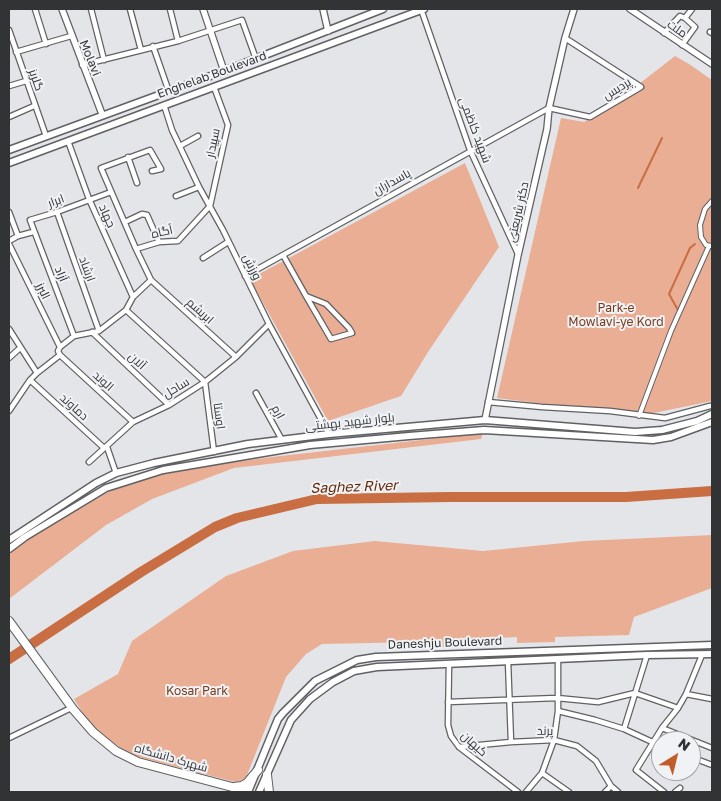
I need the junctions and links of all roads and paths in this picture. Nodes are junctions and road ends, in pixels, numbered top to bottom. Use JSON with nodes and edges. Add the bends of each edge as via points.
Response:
{"nodes":[{"id":1,"x":35,"y":9,"type":"edge"},
{"id":2,"x":62,"y":9,"type":"edge"},
{"id":3,"x":91,"y":9,"type":"edge"},
{"id":4,"x":130,"y":9,"type":"edge"},
{"id":5,"x":170,"y":9,"type":"edge"},
{"id":6,"x":203,"y":9,"type":"edge"},
{"id":7,"x":323,"y":9,"type":"edge"},
{"id":8,"x":383,"y":9,"type":"edge"},
{"id":9,"x":422,"y":9,"type":"edge"},
{"id":10,"x":574,"y":9,"type":"edge"},
{"id":11,"x":692,"y":9,"type":"edge"},
{"id":12,"x":633,"y":10,"type":"edge"},
{"id":13,"x":685,"y":18,"type":"junction"},
{"id":14,"x":9,"y":30,"type":"edge"},
{"id":15,"x":210,"y":30,"type":"junction"},
{"id":16,"x":328,"y":31,"type":"junction"},
{"id":17,"x":664,"y":32,"type":"junction"},
{"id":18,"x":71,"y":36,"type":"junction"},
{"id":19,"x":565,"y":38,"type":"junction"},
{"id":20,"x":178,"y":41,"type":"junction"},
{"id":21,"x":46,"y":44,"type":"junction"},
{"id":22,"x":682,"y":45,"type":"junction"},
{"id":23,"x":153,"y":46,"type":"junction"},
{"id":24,"x":323,"y":46,"type":"junction"},
{"id":25,"x":141,"y":50,"type":"junction"},
{"id":26,"x":16,"y":52,"type":"junction"},
{"id":27,"x":256,"y":59,"type":"junction"},
{"id":28,"x":104,"y":60,"type":"junction"},
{"id":29,"x":82,"y":64,"type":"junction"},
{"id":30,"x":712,"y":64,"type":"edge"},
{"id":31,"x":224,"y":71,"type":"junction"},
{"id":32,"x":26,"y":81,"type":"junction"},
{"id":33,"x":9,"y":86,"type":"edge"},
{"id":34,"x":214,"y":87,"type":"junction"},
{"id":35,"x":169,"y":92,"type":"junction"},
{"id":36,"x":164,"y":105,"type":"junction"},
{"id":37,"x":34,"y":106,"type":"junction"},
{"id":38,"x":549,"y":108,"type":"junction"},
{"id":39,"x":102,"y":114,"type":"junction"},
{"id":40,"x":9,"y":117,"type":"edge"},
{"id":41,"x":46,"y":136,"type":"junction"},
{"id":42,"x":198,"y":136,"type":"dead end"},
{"id":43,"x":68,"y":141,"type":"junction"},
{"id":44,"x":29,"y":142,"type":"junction"},
{"id":45,"x":180,"y":146,"type":"junction"},
{"id":46,"x":9,"y":150,"type":"edge"},
{"id":47,"x":470,"y":150,"type":"junction"},
{"id":48,"x":25,"y":157,"type":"junction"},
{"id":49,"x":128,"y":157,"type":"junction"},
{"id":50,"x":9,"y":163,"type":"edge"},
{"id":51,"x":152,"y":171,"type":"dead end"},
{"id":52,"x":137,"y":183,"type":"dead end"},
{"id":53,"x":199,"y":186,"type":"junction"},
{"id":54,"x":111,"y":192,"type":"junction"},
{"id":55,"x":176,"y":196,"type":"dead end"},
{"id":56,"x":89,"y":199,"type":"junction"},
{"id":57,"x":712,"y":201,"type":"edge"},
{"id":58,"x":210,"y":206,"type":"junction"},
{"id":59,"x":9,"y":212,"type":"edge"},
{"id":60,"x":57,"y":212,"type":"junction"},
{"id":61,"x":30,"y":220,"type":"joint"},
{"id":62,"x":124,"y":222,"type":"junction"},
{"id":63,"x":33,"y":232,"type":"junction"},
{"id":64,"x":18,"y":236,"type":"junction"},
{"id":65,"x":159,"y":242,"type":"junction"},
{"id":66,"x":228,"y":242,"type":"junction"},
{"id":67,"x":9,"y":243,"type":"edge"},
{"id":68,"x":711,"y":246,"type":"edge"},
{"id":69,"x":136,"y":249,"type":"junction"},
{"id":70,"x":283,"y":255,"type":"junction"},
{"id":71,"x":518,"y":255,"type":"junction"},
{"id":72,"x":203,"y":258,"type":"dead end"},
{"id":73,"x":245,"y":276,"type":"junction"},
{"id":74,"x":151,"y":280,"type":"junction"},
{"id":75,"x":306,"y":296,"type":"junction"},
{"id":76,"x":133,"y":297,"type":"junction"},
{"id":77,"x":126,"y":310,"type":"junction"},
{"id":78,"x":270,"y":324,"type":"junction"},
{"id":79,"x":9,"y":329,"type":"edge"},
{"id":80,"x":92,"y":332,"type":"junction"},
{"id":81,"x":99,"y":332,"type":"junction"},
{"id":82,"x":74,"y":336,"type":"junction"},
{"id":83,"x":60,"y":347,"type":"junction"},
{"id":84,"x":20,"y":348,"type":"junction"},
{"id":85,"x":60,"y":355,"type":"junction"},
{"id":86,"x":236,"y":357,"type":"junction"},
{"id":87,"x":9,"y":358,"type":"edge"},
{"id":88,"x":37,"y":373,"type":"junction"},
{"id":89,"x":30,"y":380,"type":"junction"},
{"id":90,"x":205,"y":382,"type":"junction"},
{"id":91,"x":256,"y":393,"type":"dead end"},
{"id":92,"x":488,"y":402,"type":"junction"},
{"id":93,"x":169,"y":405,"type":"junction"},
{"id":94,"x":710,"y":406,"type":"dead end"},
{"id":95,"x":9,"y":411,"type":"edge"},
{"id":96,"x":712,"y":414,"type":"edge"},
{"id":97,"x":639,"y":416,"type":"junction"},
{"id":98,"x":485,"y":420,"type":"junction"},
{"id":99,"x":133,"y":422,"type":"junction"},
{"id":100,"x":712,"y":422,"type":"edge"},
{"id":101,"x":484,"y":430,"type":"junction"},
{"id":102,"x":329,"y":434,"type":"junction"},
{"id":103,"x":282,"y":440,"type":"junction"},
{"id":104,"x":106,"y":448,"type":"junction"},
{"id":105,"x":214,"y":452,"type":"junction"},
{"id":106,"x":89,"y":462,"type":"dead end"},
{"id":107,"x":116,"y":473,"type":"junction"},
{"id":108,"x":9,"y":540,"type":"edge"},
{"id":109,"x":9,"y":549,"type":"edge"},
{"id":110,"x":9,"y":621,"type":"edge"},
{"id":111,"x":9,"y":627,"type":"edge"},
{"id":112,"x":711,"y":645,"type":"edge"},
{"id":113,"x":711,"y":654,"type":"edge"},
{"id":114,"x":647,"y":655,"type":"junction"},
{"id":115,"x":702,"y":655,"type":"junction"},
{"id":116,"x":558,"y":659,"type":"junction"},
{"id":117,"x":508,"y":661,"type":"junction"},
{"id":118,"x":449,"y":665,"type":"junction"},
{"id":119,"x":635,"y":693,"type":"junction"},
{"id":120,"x":686,"y":694,"type":"junction"},
{"id":121,"x":557,"y":698,"type":"junction"},
{"id":122,"x":712,"y":699,"type":"edge"},
{"id":123,"x":64,"y":701,"type":"junction"},
{"id":124,"x":509,"y":701,"type":"junction"},
{"id":125,"x":448,"y":702,"type":"junction"},
{"id":126,"x":678,"y":708,"type":"junction"},
{"id":127,"x":69,"y":709,"type":"junction"},
{"id":128,"x":558,"y":711,"type":"junction"},
{"id":129,"x":283,"y":713,"type":"junction"},
{"id":130,"x":291,"y":720,"type":"junction"},
{"id":131,"x":662,"y":728,"type":"junction"},
{"id":132,"x":624,"y":729,"type":"junction"},
{"id":133,"x":660,"y":731,"type":"edge"},
{"id":134,"x":9,"y":738,"type":"edge"},
{"id":135,"x":554,"y":740,"type":"junction"},
{"id":136,"x":511,"y":742,"type":"junction"},
{"id":137,"x":651,"y":742,"type":"edge"},
{"id":138,"x":651,"y":745,"type":"edge"},
{"id":139,"x":459,"y":747,"type":"junction"},
{"id":140,"x":712,"y":748,"type":"edge"},
{"id":141,"x":258,"y":770,"type":"junction"},
{"id":142,"x":542,"y":773,"type":"junction"},
{"id":143,"x":267,"y":775,"type":"junction"},
{"id":144,"x":610,"y":786,"type":"junction"},
{"id":145,"x":680,"y":788,"type":"dead end"},
{"id":146,"x":231,"y":790,"type":"edge"},
{"id":147,"x":247,"y":792,"type":"edge"},
{"id":148,"x":259,"y":792,"type":"edge"},
{"id":149,"x":269,"y":792,"type":"edge"},
{"id":150,"x":518,"y":792,"type":"edge"},
{"id":151,"x":526,"y":792,"type":"edge"},
{"id":152,"x":568,"y":792,"type":"edge"},
{"id":153,"x":605,"y":792,"type":"edge"},
{"id":154,"x":618,"y":792,"type":"edge"},
{"id":155,"x":664,"y":792,"type":"edge"},
{"id":156,"x":675,"y":792,"type":"edge"}],
"edges":[{"from":1,"to":21,"type":"street"},
{"from":2,"to":18,"type":"street","name":"Molavi"},
{"from":3,"to":28,"type":"street"},
{"from":4,"to":25,"type":"street"},
{"from":5,"to":20,"type":"street"},
{"from":6,"to":15,"type":"street"},
{"from":7,"to":16,"type":"street"},
{"from":8,"to":16,"type":"main road","name":"Enghelab Boulevard"},
{"from":9,"to":24,"type":"main road","name":"Enghelab Boulevard"},
{"from":9,"to":47,"type":"street","name":"شهید کاظمی"},
{"from":10,"to":19,"type":"street","name":"دکتر شریعتی"},
{"from":11,"to":13,"type":"street"},
{"from":12,"to":17,"type":"street","name":"ملت"},
{"from":13,"to":17,"type":"street","via":[[680,16]]},
{"from":13,"to":22,"type":"street","via":[[695,27]]},
{"from":14,"to":26,"type":"street","name":"گلریز"},
{"from":15,"to":20,"type":"street"},
{"from":15,"to":27,"type":"street","via":[[242,20]]},
{"from":15,"to":31,"type":"street"},
{"from":16,"to":24,"type":"main road"},
{"from":16,"to":27,"type":"main road","name":"Enghelab Boulevard"},
{"from":17,"to":22,"type":"street","name":"ملت"},
{"from":18,"to":21,"type":"street"},
{"from":18,"to":29,"type":"street","name":"Molavi"},
{"from":19,"to":38,"type":"street","name":"دکتر شریعتی"},
{"from":19,"to":38,"type":"street","name":"پردیس","via":[[641,86],[590,117]]},
{"from":20,"to":23,"type":"street"},
{"from":21,"to":26,"type":"street"},
{"from":22,"to":30,"type":"street","name":"ملت"},
{"from":23,"to":25,"type":"street"},
{"from":23,"to":35,"type":"street"},
{"from":24,"to":34,"type":"main road","name":"Enghelab Boulevard"},
{"from":25,"to":28,"type":"street"},
{"from":26,"to":32,"type":"street","name":"گلریز"},
{"from":27,"to":31,"type":"main road","name":"Enghelab Boulevard"},
{"from":28,"to":29,"type":"street"},
{"from":29,"to":39,"type":"street","name":"Molavi"},
{"from":31,"to":35,"type":"main road","name":"Enghelab Boulevard"},
{"from":32,"to":33,"type":"street"},
{"from":32,"to":37,"type":"street","name":"گلریز"},
{"from":34,"to":36,"type":"main road","name":"Enghelab Boulevard"},
{"from":34,"to":58,"type":"street","name":"سپیدار","via":[[228,125]]},
{"from":35,"to":39,"type":"main road","name":"Enghelab Boulevard"},
{"from":36,"to":43,"type":"main road","name":"Enghelab Boulevard"},
{"from":36,"to":45,"type":"street","name":"ورزش"},
{"from":37,"to":40,"type":"street"},
{"from":37,"to":41,"type":"street","name":"گلریز"},
{"from":38,"to":47,"type":"street","name":"پاسداران"},
{"from":38,"to":71,"type":"street","name":"دکتر شریعتی"},
{"from":39,"to":41,"type":"main road","name":"Enghelab Boulevard"},
{"from":41,"to":44,"type":"main road","name":"Enghelab Boulevard"},
{"from":42,"to":45,"type":"street"},
{"from":43,"to":48,"type":"main road","name":"Enghelab Boulevard"},
{"from":43,"to":56,"type":"street","name":"جهاد"},
{"from":44,"to":46,"type":"main road","name":"Enghelab Boulevard"},
{"from":44,"to":48,"type":"main road","via":[[22,149]]},
{"from":45,"to":53,"type":"street","name":"ورزش"},
{"from":47,"to":70,"type":"street","name":"پاسداران"},
{"from":47,"to":71,"type":"street","name":"شهید کاظمی"},
{"from":48,"to":50,"type":"main road","name":"Enghelab Boulevard"},
{"from":49,"to":51,"type":"street","via":[[150,150],[160,169]]},
{"from":49,"to":52,"type":"street"},
{"from":49,"to":54,"type":"street","via":[[101,168]]},
{"from":53,"to":55,"type":"street"},
{"from":53,"to":58,"type":"street","name":"ورزش"},
{"from":54,"to":56,"type":"street","name":"ابرار"},
{"from":54,"to":62,"type":"street"},
{"from":56,"to":60,"type":"street","name":"ابرار"},
{"from":56,"to":76,"type":"street","name":"جهاد"},
{"from":57,"to":68,"type":"street","via":[[705,209],[700,226],[701,237],[706,245]]},
{"from":58,"to":65,"type":"street","name":"آگاه","via":[[178,241]]},
{"from":58,"to":66,"type":"street","name":"ورزش"},
{"from":59,"to":64,"type":"street"},
{"from":60,"to":61,"type":"street","name":"ابرار"},
{"from":60,"to":81,"type":"street","name":"ارشاد"},
{"from":61,"to":63,"type":"street","name":"آزاد"},
{"from":62,"to":65,"type":"street","via":[[147,215]]},
{"from":62,"to":69,"type":"street"},
{"from":63,"to":64,"type":"street"},
{"from":63,"to":82,"type":"street","name":"آزاد"},
{"from":64,"to":67,"type":"street"},
{"from":65,"to":69,"type":"street","name":"آگاه"},
{"from":66,"to":72,"type":"street"},
{"from":66,"to":73,"type":"street","name":"ورزش"},
{"from":67,"to":83,"type":"street","name":"البرز"},
{"from":68,"to":97,"type":"street","via":[[671,331]]},
{"from":69,"to":74,"type":"street"},
{"from":70,"to":73,"type":"street","name":"پاسداران"},
{"from":70,"to":75,"type":"street"},
{"from":71,"to":92,"type":"street","name":"دکتر شریعتی"},
{"from":73,"to":78,"type":"street","name":"ورزش"},
{"from":74,"to":76,"type":"street"},
{"from":74,"to":86,"type":"street","name":"ابریشم"},
{"from":75,"to":75,"type":"street","via":[[332,338],[352,333],[326,304]]},
{"from":76,"to":77,"type":"street"},
{"from":77,"to":81,"type":"street"},
{"from":77,"to":90,"type":"street"},
{"from":78,"to":86,"type":"street","name":"ساحل"},
{"from":78,"to":102,"type":"street","name":"ورزش"},
{"from":79,"to":84,"type":"street"},
{"from":80,"to":81,"type":"street"},
{"from":80,"to":82,"type":"street"},
{"from":80,"to":93,"type":"street","name":"آلان"},
{"from":82,"to":83,"type":"street"},
{"from":83,"to":85,"type":"street"},
{"from":84,"to":87,"type":"street"},
{"from":84,"to":88,"type":"street"},
{"from":85,"to":88,"type":"street"},
{"from":85,"to":99,"type":"street","name":"الوند"},
{"from":86,"to":90,"type":"street","name":"ساحل"},
{"from":88,"to":89,"type":"street"},
{"from":89,"to":95,"type":"street"},
{"from":89,"to":104,"type":"street","name":"دماوند"},
{"from":90,"to":93,"type":"street","name":"ساحل"},
{"from":90,"to":105,"type":"street","name":"اوستا"},
{"from":91,"to":103,"type":"street","name":"ارم"},
{"from":92,"to":97,"type":"street"},
{"from":92,"to":98,"type":"street","name":"دکتر شریعتی"},
{"from":93,"to":99,"type":"street","name":"ساحل"},
{"from":94,"to":97,"type":"street","via":[[665,418]]},
{"from":96,"to":98,"type":"main road","name":"بلوار شهید بهشتی","via":[[662,430],[635,432]]},
{"from":98,"to":101,"type":"main road"},
{"from":98,"to":102,"type":"main road","name":"بلوار شهید بهشتی"},
{"from":99,"to":104,"type":"street","name":"ساحل"},
{"from":100,"to":101,"type":"main road","name":"بلوار شهید بهشتی","via":[[653,440]]},
{"from":101,"to":109,"type":"main road","name":"بلوار شهید بهشتی","via":[[310,445],[163,470],[106,488]]},
{"from":102,"to":103,"type":"main road","name":"بلوار شهید بهشتی"},
{"from":103,"to":105,"type":"main road","name":"بلوار شهید بهشتی"},
{"from":104,"to":106,"type":"street","name":"ساحل"},
{"from":104,"to":107,"type":"street"},
{"from":105,"to":107,"type":"main road","name":"بلوار شهید بهشتی"},
{"from":107,"to":108,"type":"main road","name":"بلوار شهید بهشتی"},
{"from":110,"to":123,"type":"main road"},
{"from":111,"to":123,"type":"main road"},
{"from":112,"to":113,"type":"main road"},
{"from":112,"to":129,"type":"main road","name":"Daneshju Boulevard","via":[[357,660],[315,681]]},
{"from":113,"to":115,"type":"main road","name":"Daneshju Boulevard"},
{"from":114,"to":115,"type":"main road","name":"Daneshju Boulevard"},
{"from":114,"to":116,"type":"main road","name":"Daneshju Boulevard"},
{"from":114,"to":119,"type":"street"},
{"from":115,"to":120,"type":"street"},
{"from":116,"to":117,"type":"main road","name":"Daneshju Boulevard"},
{"from":116,"to":121,"type":"street"},
{"from":117,"to":118,"type":"main road","name":"Daneshju Boulevard"},
{"from":117,"to":124,"type":"street"},
{"from":118,"to":125,"type":"street","name":"کیهان"},
{"from":118,"to":130,"type":"main road","name":"Daneshju Boulevard","via":[[377,667],[354,671],[310,698]]},
{"from":119,"to":121,"type":"street","via":[[598,702]]},
{"from":119,"to":126,"type":"street"},
{"from":119,"to":132,"type":"street"},
{"from":120,"to":122,"type":"street"},
{"from":120,"to":126,"type":"street"},
{"from":121,"to":124,"type":"street"},
{"from":121,"to":128,"type":"street"},
{"from":123,"to":127,"type":"main road"},
{"from":123,"to":146,"type":"main road","name":"شهرک دانشگاه","via":[[93,732],[129,758]]},
{"from":124,"to":125,"type":"street"},
{"from":124,"to":136,"type":"street"},
{"from":125,"to":139,"type":"street","name":"کیهان","via":[[448,725]]},
{"from":126,"to":131,"type":"street"},
{"from":127,"to":134,"type":"street"},
{"from":127,"to":146,"type":"main road","via":[[91,737],[122,760]]},
{"from":128,"to":132,"type":"street"},
{"from":128,"to":135,"type":"street"},
{"from":129,"to":130,"type":"main road"},
{"from":129,"to":141,"type":"main road","name":"Daneshju Boulevard"},
{"from":130,"to":143,"type":"main road","name":"Daneshju Boulevard"},
{"from":131,"to":133,"type":"street"},
{"from":131,"to":140,"type":"street"},
{"from":132,"to":137,"type":"street"},
{"from":135,"to":136,"type":"street","name":"پرند"},
{"from":135,"to":142,"type":"street"},
{"from":135,"to":144,"type":"street","name":"پرند","via":[[577,746],[596,761]]},
{"from":136,"to":139,"type":"street","name":"پرند"},
{"from":138,"to":155,"type":"street","via":[[636,770]]},
{"from":139,"to":150,"type":"street","name":"کیهان"},
{"from":141,"to":146,"type":"main road","via":[[242,786]]},
{"from":141,"to":147,"type":"main road","name":"Daneshju Boulevard"},
{"from":142,"to":151,"type":"street"},
{"from":142,"to":152,"type":"street"},
{"from":143,"to":148,"type":"main road","name":"Daneshju Boulevard"},
{"from":143,"to":149,"type":"main road"},
{"from":144,"to":153,"type":"street"},
{"from":144,"to":154,"type":"street"},
{"from":145,"to":156,"type":"street"},
{"from":146,"to":147,"type":"main road"}]}
